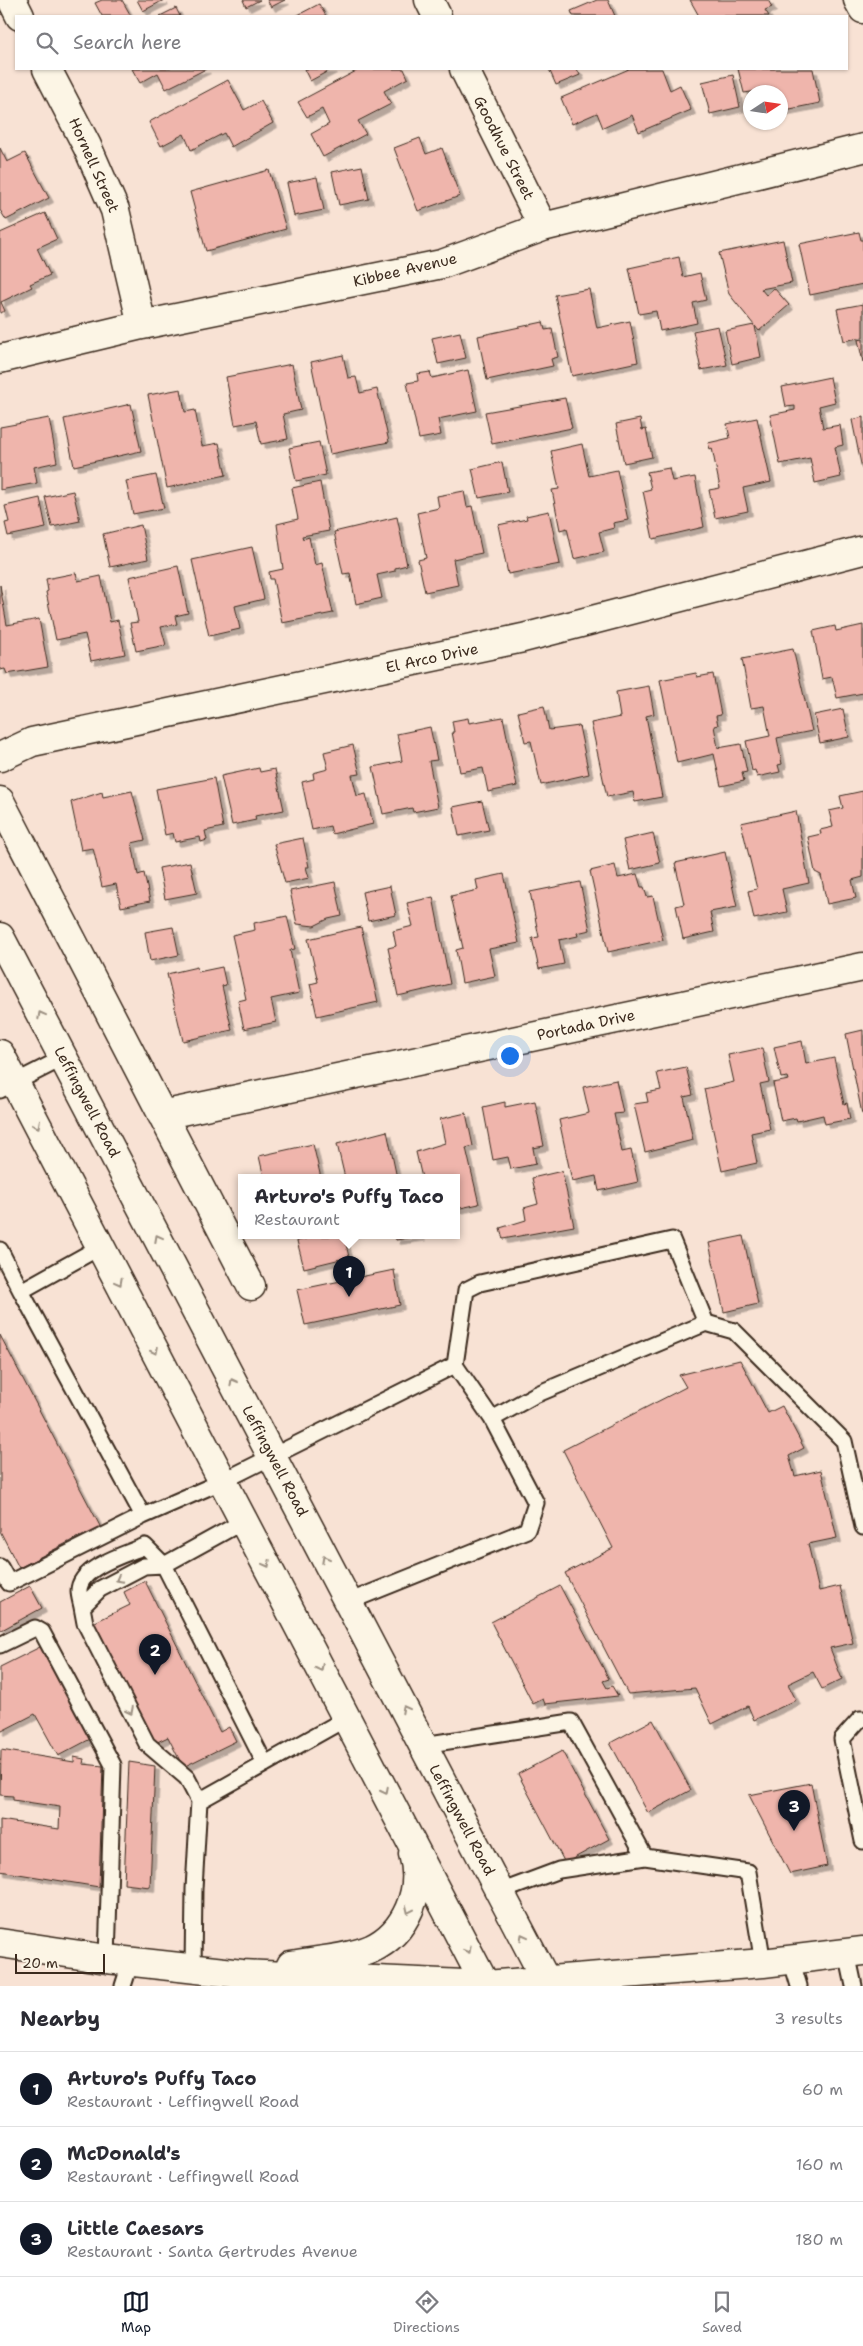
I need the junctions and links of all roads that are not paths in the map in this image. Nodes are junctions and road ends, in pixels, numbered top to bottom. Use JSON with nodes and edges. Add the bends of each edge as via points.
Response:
{"nodes":[{"id":1,"x":12,"y":0,"type":"edge"},
{"id":2,"x":429,"y":0,"type":"edge"},
{"id":3,"x":858,"y":0,"type":"edge"},
{"id":4,"x":863,"y":9,"type":"edge"},
{"id":5,"x":20,"y":15,"type":"edge"},
{"id":6,"x":436,"y":15,"type":"edge"},
{"id":7,"x":48,"y":70,"type":"edge"},
{"id":8,"x":464,"y":70,"type":"edge"},
{"id":9,"x":863,"y":148,"type":"edge"},
{"id":10,"x":543,"y":227,"type":"junction"},
{"id":11,"x":142,"y":325,"type":"junction"},
{"id":12,"x":0,"y":359,"type":"edge"},
{"id":13,"x":863,"y":550,"type":"edge"},
{"id":14,"x":0,"y":757,"type":"edge"},
{"id":15,"x":0,"y":801,"type":"edge"},
{"id":16,"x":0,"y":937,"type":"edge"},
{"id":17,"x":863,"y":967,"type":"edge"},
{"id":18,"x":0,"y":1054,"type":"edge"},
{"id":19,"x":63,"y":1058,"type":"junction"},
{"id":20,"x":7,"y":1086,"type":"edge"},
{"id":21,"x":162,"y":1115,"type":"junction"},
{"id":22,"x":100,"y":1247,"type":"junction"},
{"id":23,"x":0,"y":1250,"type":"edge"},
{"id":24,"x":251,"y":1286,"type":"dead end"},
{"id":25,"x":22,"y":1291,"type":"junction"},
{"id":26,"x":706,"y":1323,"type":"junction"},
{"id":27,"x":455,"y":1365,"type":"junction"},
{"id":28,"x":492,"y":1419,"type":"junction"},
{"id":29,"x":272,"y":1456,"type":"junction"},
{"id":30,"x":223,"y":1481,"type":"junction"},
{"id":31,"x":143,"y":1516,"type":"junction"},
{"id":32,"x":244,"y":1521,"type":"junction"},
{"id":33,"x":863,"y":1527,"type":"edge"},
{"id":34,"x":164,"y":1565,"type":"junction"},
{"id":35,"x":0,"y":1567,"type":"edge"},
{"id":36,"x":348,"y":1602,"type":"junction"},
{"id":37,"x":82,"y":1607,"type":"junction"},
{"id":38,"x":0,"y":1645,"type":"edge"},
{"id":39,"x":346,"y":1718,"type":"junction"},
{"id":40,"x":863,"y":1719,"type":"edge"},
{"id":41,"x":423,"y":1745,"type":"junction"},
{"id":42,"x":265,"y":1764,"type":"junction"},
{"id":43,"x":199,"y":1801,"type":"junction"},
{"id":44,"x":404,"y":1829,"type":"junction"},
{"id":45,"x":863,"y":1841,"type":"edge"},
{"id":46,"x":645,"y":1857,"type":"junction"},
{"id":47,"x":500,"y":1892,"type":"junction"},
{"id":48,"x":0,"y":1943,"type":"edge"},
{"id":49,"x":855,"y":1952,"type":"edge"},
{"id":50,"x":791,"y":1959,"type":"junction"},
{"id":51,"x":763,"y":1963,"type":"junction"},
{"id":52,"x":193,"y":1968,"type":"junction"},
{"id":53,"x":120,"y":1969,"type":"edge"},
{"id":54,"x":242,"y":1974,"type":"junction"},
{"id":55,"x":315,"y":1982,"type":"edge"},
{"id":56,"x":548,"y":1983,"type":"edge"},
{"id":57,"x":427,"y":1984,"type":"edge"},
{"id":58,"x":486,"y":1986,"type":"edge"},
{"id":59,"x":799,"y":1986,"type":"edge"},
{"id":60,"x":854,"y":1986,"type":"edge"}],
"edges":[{"from":1,"to":5,"type":"street"},
{"from":2,"to":6,"type":"street"},
{"from":3,"to":4,"type":"street"},
{"from":7,"to":11,"type":"street","name":"Hornell Street","via":[[87,146],[115,210]]},
{"from":8,"to":10,"type":"street","name":"Goodhue Street"},
{"from":9,"to":10,"type":"street","name":"Kibbee Avenue"},
{"from":10,"to":11,"type":"street","name":"Kibbee Avenue","via":[[442,264]]},
{"from":11,"to":12,"type":"street","name":"Kibbee Avenue"},
{"from":13,"to":14,"type":"street","name":"El Arco Drive","via":[[523,638],[32,742]]},
{"from":15,"to":21,"type":"street"},
{"from":19,"to":16,"type":"street","name":"Leffingwell Road","one_way":true},
{"from":17,"to":21,"type":"street","name":"Portada Drive"},
{"from":18,"to":20,"type":"street"},
{"from":19,"to":20,"type":"lane"},
{"from":29,"to":19,"type":"street","name":"Leffingwell Road","one_way":true},
{"from":20,"to":22,"type":"street","one_way":true},
{"from":21,"to":24,"type":"street"},
{"from":22,"to":25,"type":"lane"},
{"from":22,"to":30,"type":"street","one_way":true},
{"from":23,"to":25,"type":"lane"},
{"from":25,"to":31,"type":"lane"},
{"from":26,"to":27,"type":"lane","via":[[672,1240],[480,1283],[466,1290]]},
{"from":26,"to":28,"type":"lane","via":[[535,1395]]},
{"from":26,"to":33,"type":"lane","via":[[734,1331],[844,1441]]},
{"from":27,"to":28,"type":"lane"},
{"from":27,"to":29,"type":"lane"},
{"from":28,"to":36,"type":"lane","via":[[536,1504],[527,1530]]},
{"from":29,"to":30,"type":"lane"},
{"from":36,"to":29,"type":"street","name":"Leffingwell Road","one_way":true},
{"from":30,"to":31,"type":"lane"},
{"from":30,"to":32,"type":"street"},
{"from":31,"to":35,"type":"lane","via":[[9,1584]]},
{"from":32,"to":34,"type":"lane"},
{"from":32,"to":39,"type":"street","one_way":true},
{"from":34,"to":37,"type":"lane","one_way":true,"via":[[144,1566],[100,1589]]},
{"from":34,"to":37,"type":"lane","via":[[144,1546],[90,1570],[82,1578],[79,1591]]},
{"from":34,"to":42,"type":"lane"},
{"from":41,"to":36,"type":"street","name":"Leffingwell Road","one_way":true},
{"from":37,"to":43,"type":"lane","one_way":true,"via":[[85,1623],[146,1744],[187,1778]]},
{"from":38,"to":53,"type":"lane","via":[[34,1628],[42,1632],[112,1765]]},
{"from":39,"to":42,"type":"lane"},
{"from":39,"to":44,"type":"street","one_way":true},
{"from":40,"to":45,"type":"lane","via":[[842,1739]]},
{"from":41,"to":46,"type":"lane","via":[[571,1722]]},
{"from":41,"to":47,"type":"street","name":"Leffingwell Road"},
{"from":42,"to":43,"type":"lane"},
{"from":43,"to":52,"type":"lane"},
{"from":44,"to":54,"type":"street","one_way":true,"via":[[415,1862],[415,1892],[405,1918],[388,1938],[370,1949],[348,1955]]},
{"from":44,"to":58,"type":"street","one_way":true},
{"from":46,"to":47,"type":"lane","via":[[559,1870]]},
{"from":46,"to":51,"type":"lane","via":[[748,1872]]},
{"from":56,"to":47,"type":"street","name":"Leffingwell Road","one_way":true},
{"from":48,"to":53,"type":"street"},
{"from":49,"to":50,"type":"street"},
{"from":49,"to":60,"type":"lane"},
{"from":50,"to":51,"type":"street"},
{"from":50,"to":59,"type":"lane"},
{"from":51,"to":56,"type":"street"},
{"from":52,"to":53,"type":"street"},
{"from":52,"to":54,"type":"street"},
{"from":54,"to":55,"type":"street"},
{"from":55,"to":57,"type":"street"},
{"from":56,"to":58,"type":"street"},
{"from":57,"to":58,"type":"street"}]}
